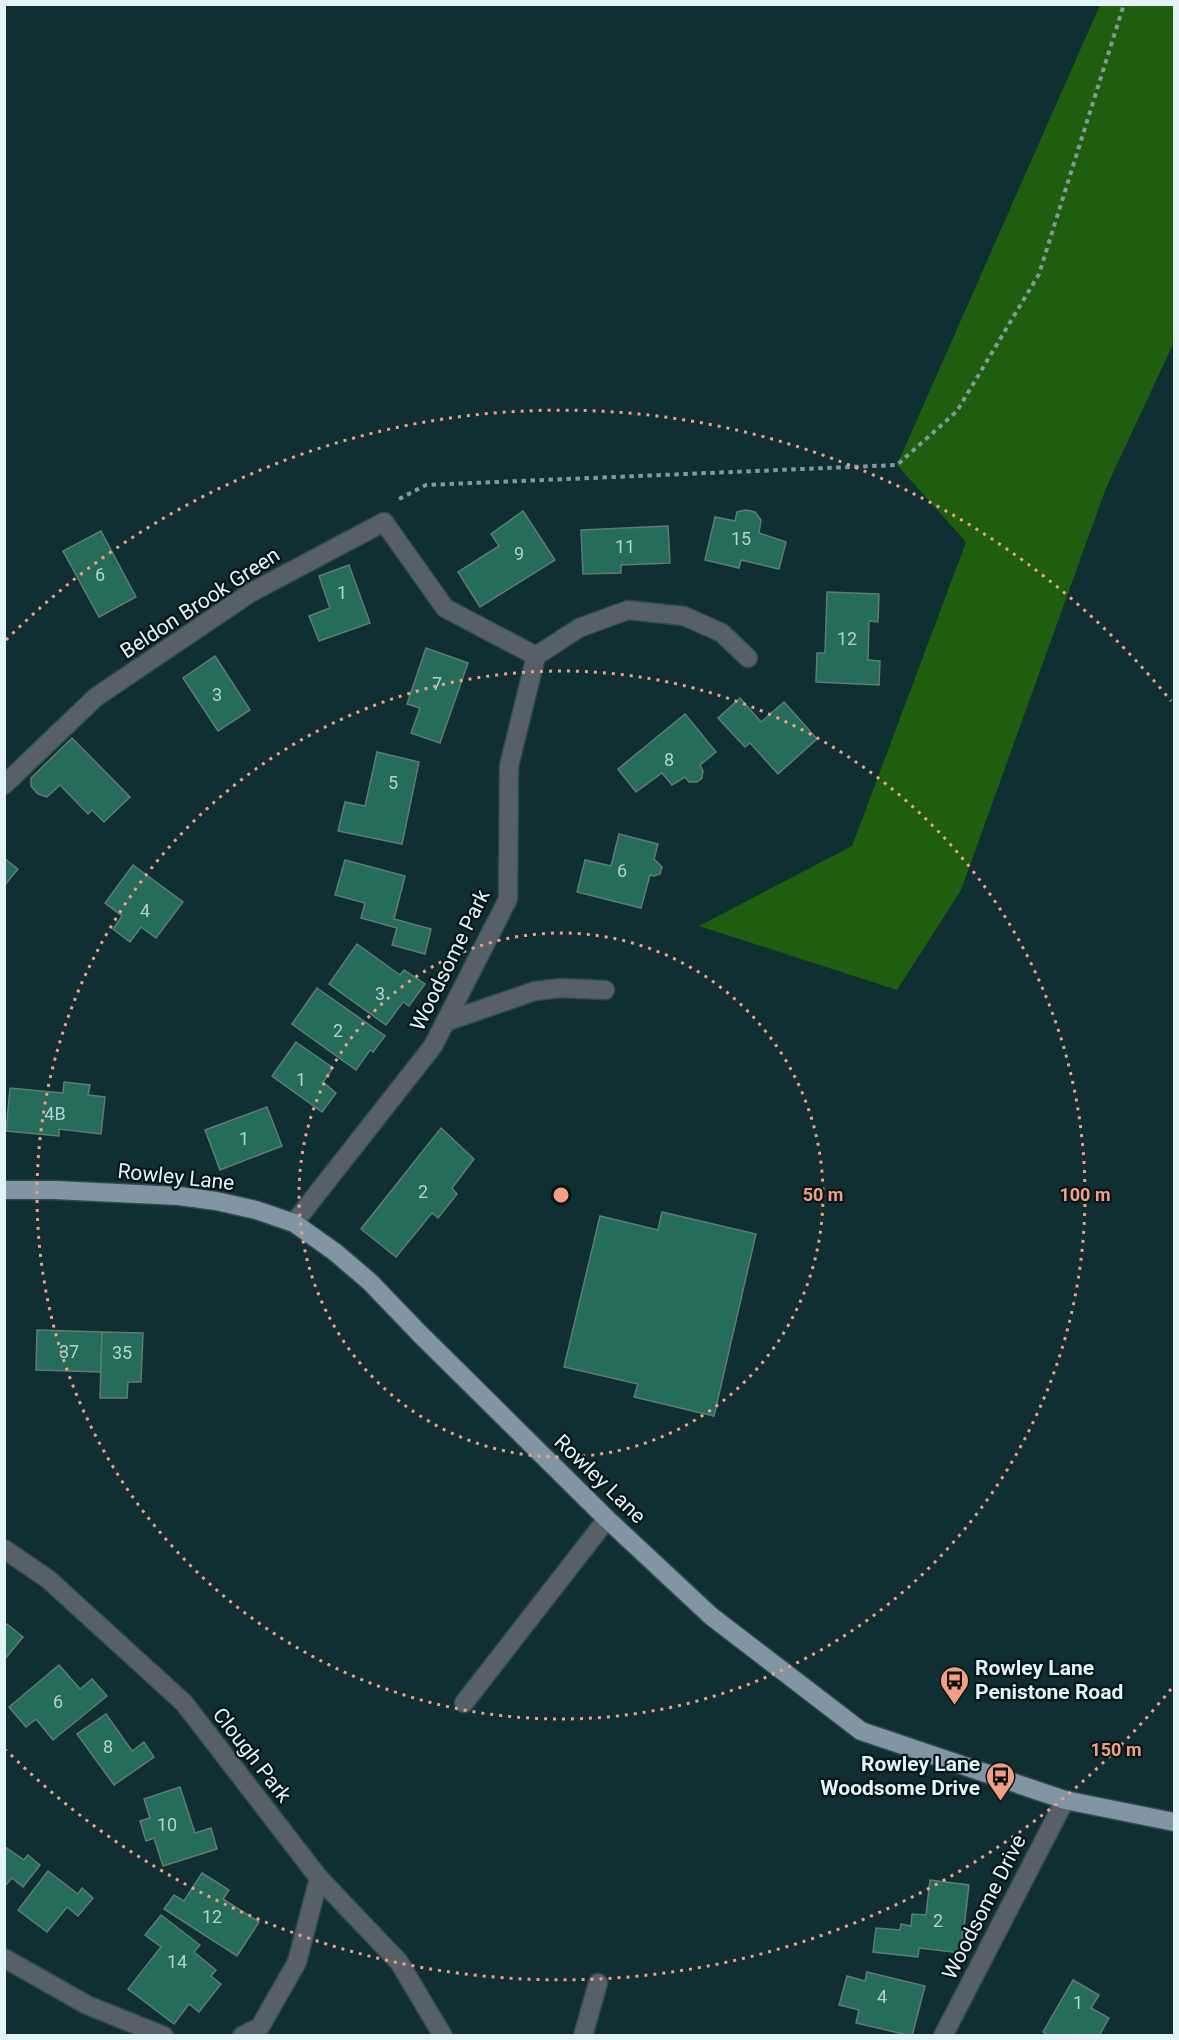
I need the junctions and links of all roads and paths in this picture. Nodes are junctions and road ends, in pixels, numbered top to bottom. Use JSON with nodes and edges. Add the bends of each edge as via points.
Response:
{"nodes":[{"id":1,"x":1124,"y":4,"type":"edge"},
{"id":2,"x":395,"y":501,"type":"dead end"},
{"id":3,"x":536,"y":656,"type":"junction"},
{"id":4,"x":748,"y":658,"type":"dead end"},
{"id":5,"x":4,"y":785,"type":"edge"},
{"id":6,"x":605,"y":990,"type":"dead end"},
{"id":7,"x":445,"y":1022,"type":"junction"},
{"id":8,"x":4,"y":1190,"type":"edge"},
{"id":9,"x":294,"y":1224,"type":"junction"},
{"id":10,"x":608,"y":1519,"type":"junction"},
{"id":11,"x":4,"y":1549,"type":"edge"},
{"id":12,"x":464,"y":1703,"type":"dead end"},
{"id":13,"x":1065,"y":1800,"type":"junction"},
{"id":14,"x":1174,"y":1822,"type":"edge"},
{"id":15,"x":319,"y":1878,"type":"junction"},
{"id":16,"x":4,"y":1958,"type":"edge"},
{"id":17,"x":598,"y":1983,"type":"dead end"},
{"id":18,"x":164,"y":2036,"type":"edge"},
{"id":19,"x":242,"y":2036,"type":"edge"},
{"id":20,"x":442,"y":2036,"type":"edge"},
{"id":21,"x":583,"y":2036,"type":"edge"},
{"id":22,"x":943,"y":2036,"type":"edge"}],
"edges":[{"from":1,"to":2,"type":"path","via":[[1039,274],[957,411],[897,465],[426,485]]},
{"from":3,"to":4,"type":"street","via":[[579,628],[628,610],[684,616],[722,633]]},
{"from":3,"to":5,"type":"street","name":"Beldon Brook Green","via":[[445,608],[384,522],[250,592],[96,698]]},
{"from":3,"to":7,"type":"street","name":"Woodsome Park","via":[[509,766],[508,899]]},
{"from":6,"to":7,"type":"street","via":[[535,991]]},
{"from":7,"to":9,"type":"street","name":"Woodsome Park","via":[[433,1046]]},
{"from":8,"to":9,"type":"main road","name":"Rowley Lane","via":[[179,1196],[256,1210]]},
{"from":9,"to":10,"type":"main road","name":"Rowley Lane","via":[[370,1282]]},
{"from":10,"to":12,"type":"street"},
{"from":10,"to":13,"type":"main road","name":"Rowley Lane","via":[[711,1616],[861,1731]]},
{"from":11,"to":15,"type":"street","name":"Clough Park","via":[[48,1579],[184,1703]]},
{"from":13,"to":14,"type":"main road","name":"Rowley Lane"},
{"from":13,"to":22,"type":"street","name":"Woodsome Drive"},
{"from":15,"to":19,"type":"street","via":[[297,1962],[261,2027]]},
{"from":15,"to":20,"type":"street","name":"Clough Park","via":[[399,1962]]},
{"from":16,"to":18,"type":"street","via":[[87,2005]]},
{"from":17,"to":21,"type":"street"}]}
